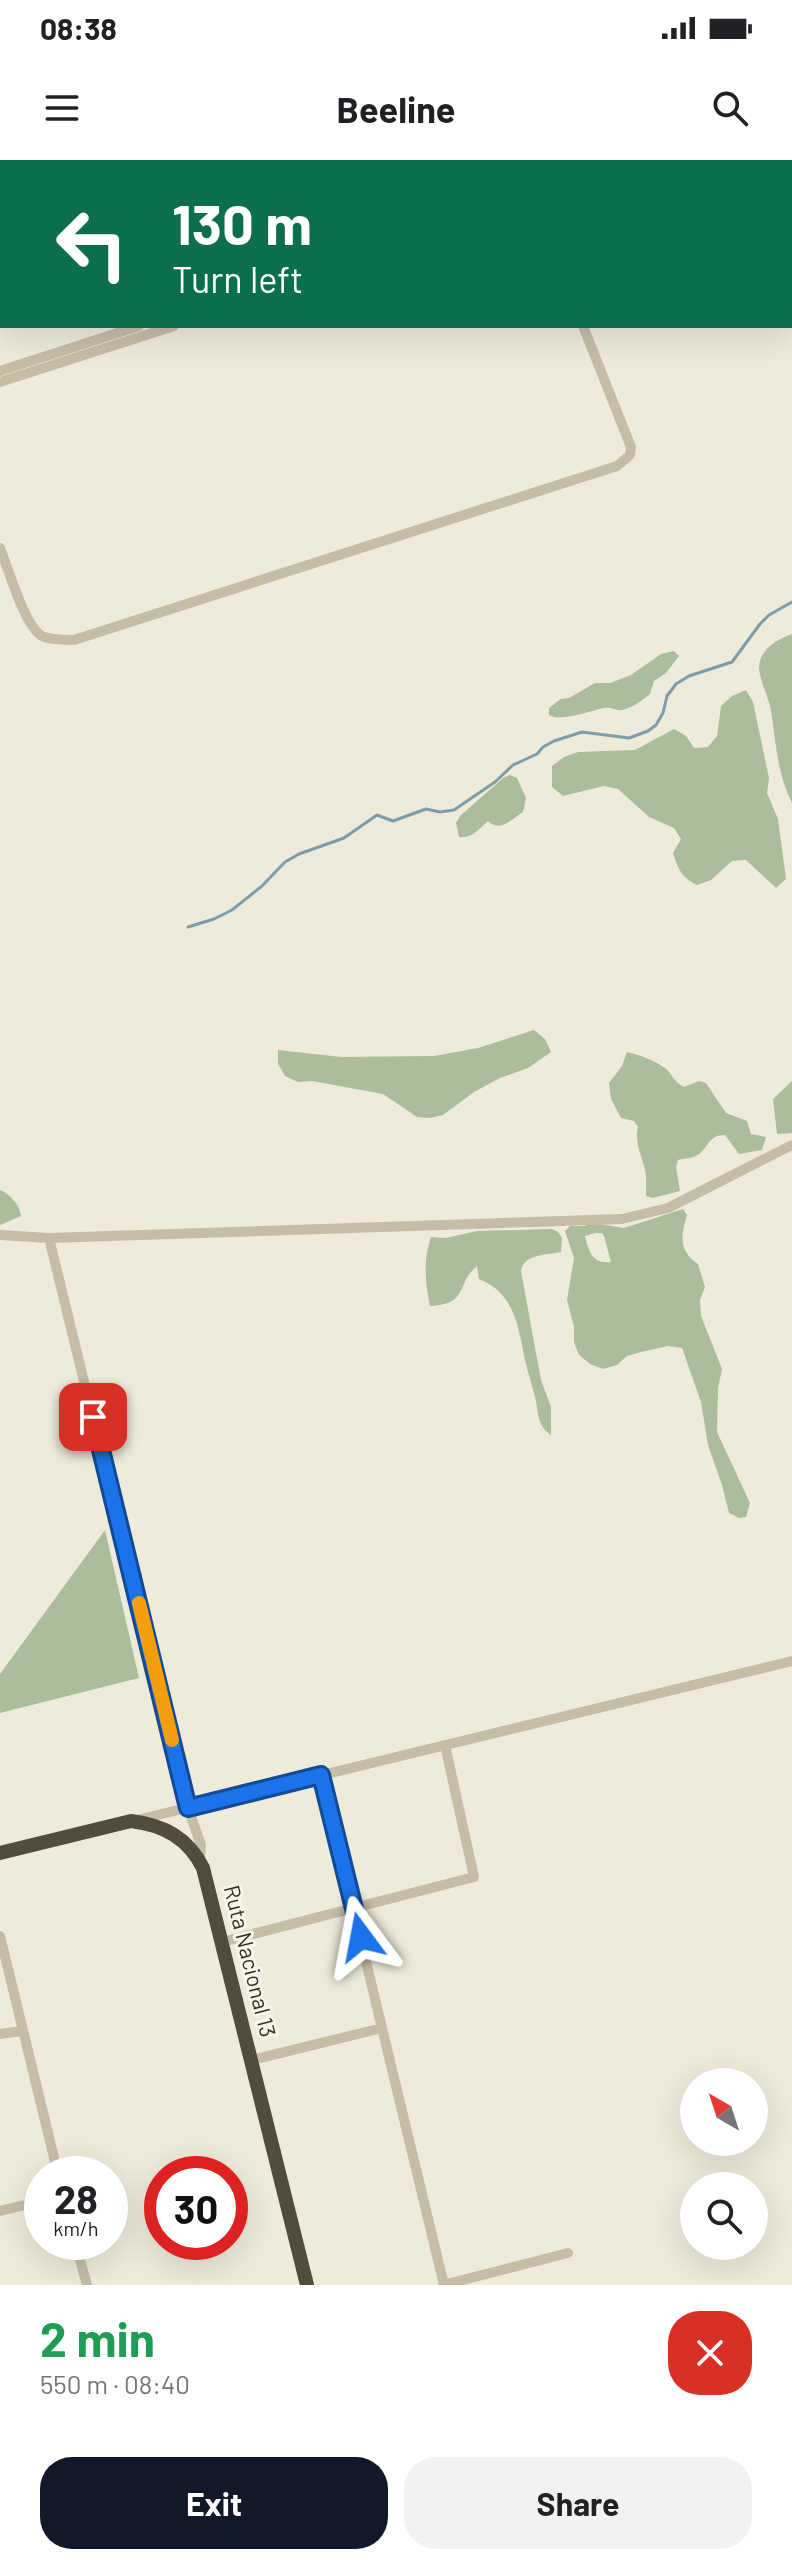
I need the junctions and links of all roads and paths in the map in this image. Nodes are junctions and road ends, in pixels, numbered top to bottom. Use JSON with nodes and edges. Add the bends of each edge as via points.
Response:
{"nodes":[{"id":1,"x":133,"y":328,"type":"edge"},
{"id":2,"x":168,"y":328,"type":"edge"},
{"id":3,"x":584,"y":328,"type":"edge"},
{"id":4,"x":0,"y":371,"type":"edge"},
{"id":5,"x":0,"y":382,"type":"edge"},
{"id":6,"x":0,"y":548,"type":"edge"},
{"id":7,"x":792,"y":1145,"type":"edge"},
{"id":8,"x":0,"y":1235,"type":"edge"},
{"id":9,"x":49,"y":1238,"type":"junction"},
{"id":10,"x":792,"y":1661,"type":"edge"},
{"id":11,"x":445,"y":1745,"type":"junction"},
{"id":12,"x":321,"y":1775,"type":"junction"},
{"id":13,"x":188,"y":1808,"type":"junction"},
{"id":14,"x":131,"y":1821,"type":"junction"},
{"id":15,"x":0,"y":1853,"type":"edge"},
{"id":16,"x":200,"y":1860,"type":"junction"},
{"id":17,"x":354,"y":1906,"type":"junction"},
{"id":18,"x":0,"y":1936,"type":"edge"},
{"id":19,"x":222,"y":1942,"type":"junction"},
{"id":20,"x":382,"y":2028,"type":"junction"},
{"id":21,"x":22,"y":2031,"type":"junction"},
{"id":22,"x":0,"y":2034,"type":"edge"},
{"id":23,"x":252,"y":2060,"type":"junction"},
{"id":24,"x":53,"y":2156,"type":"edge"},
{"id":25,"x":24,"y":2205,"type":"edge"},
{"id":26,"x":0,"y":2211,"type":"edge"},
{"id":27,"x":568,"y":2253,"type":"dead end"},
{"id":28,"x":80,"y":2260,"type":"edge"},
{"id":29,"x":87,"y":2285,"type":"edge"},
{"id":30,"x":307,"y":2285,"type":"edge"},
{"id":31,"x":443,"y":2285,"type":"edge"}],
"edges":[{"from":1,"to":4,"type":"street"},
{"from":2,"to":5,"type":"street"},
{"from":3,"to":6,"type":"street","via":[[631,447],[617,466],[74,640],[40,635],[30,623]]},
{"from":7,"to":9,"type":"street","via":[[668,1208],[622,1219]]},
{"from":8,"to":9,"type":"street"},
{"from":9,"to":13,"type":"street"},
{"from":10,"to":11,"type":"street"},
{"from":11,"to":12,"type":"street"},
{"from":11,"to":17,"type":"street","via":[[474,1877]]},
{"from":12,"to":13,"type":"street"},
{"from":12,"to":17,"type":"street"},
{"from":13,"to":14,"type":"street"},
{"from":13,"to":16,"type":"street","via":[[201,1845]]},
{"from":14,"to":15,"type":"highway"},
{"from":14,"to":16,"type":"highway","via":[[167,1831]]},
{"from":16,"to":19,"type":"highway","name":"Ruta Nacional 13"},
{"from":17,"to":19,"type":"street"},
{"from":17,"to":20,"type":"street"},
{"from":18,"to":21,"type":"street"},
{"from":19,"to":23,"type":"highway","name":"Ruta Nacional 13"},
{"from":20,"to":23,"type":"street"},
{"from":20,"to":31,"type":"street"},
{"from":21,"to":22,"type":"street"},
{"from":21,"to":24,"type":"street"},
{"from":23,"to":30,"type":"highway","name":"Ruta Nacional 13"},
{"from":25,"to":26,"type":"street"},
{"from":27,"to":31,"type":"street"},
{"from":28,"to":29,"type":"street"}]}
